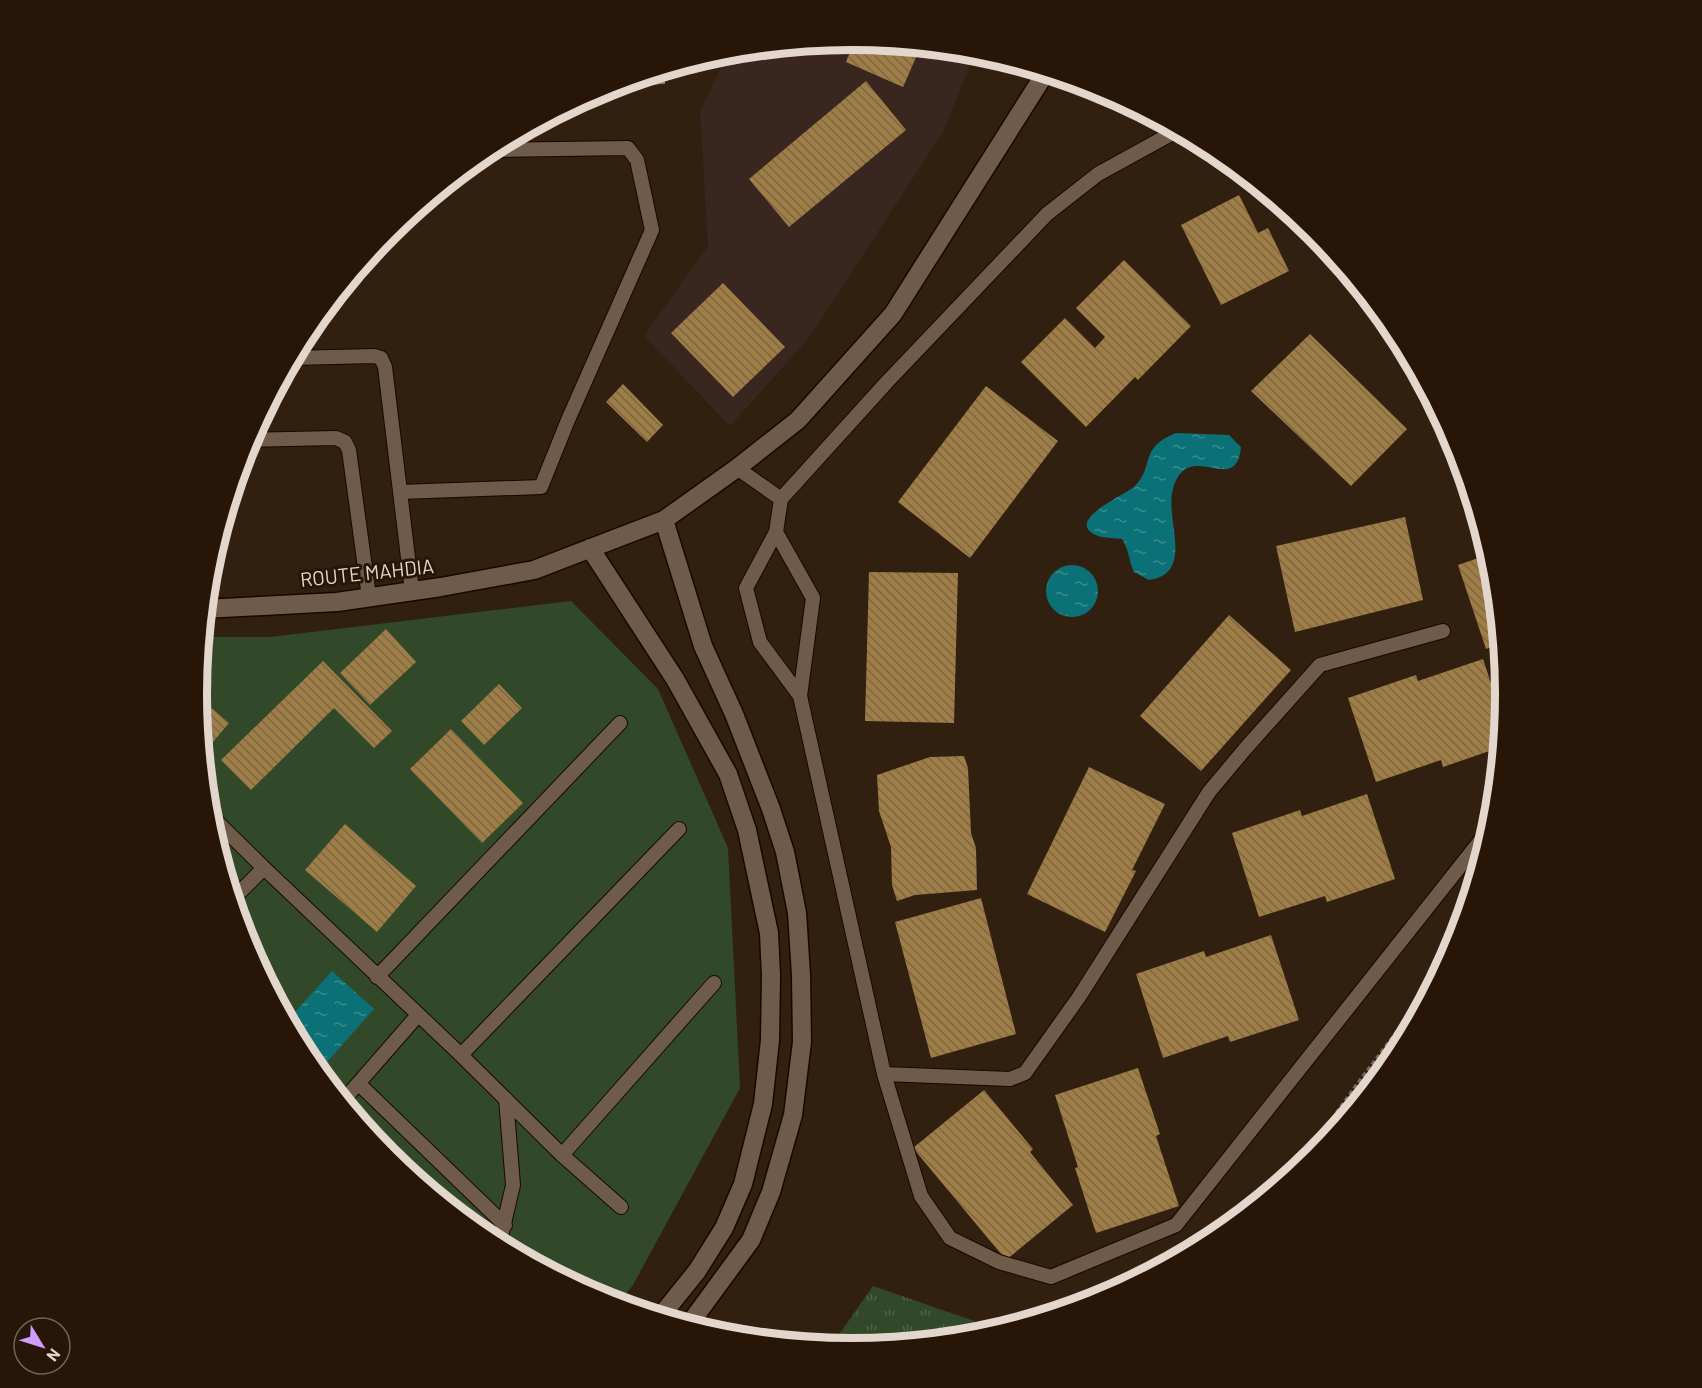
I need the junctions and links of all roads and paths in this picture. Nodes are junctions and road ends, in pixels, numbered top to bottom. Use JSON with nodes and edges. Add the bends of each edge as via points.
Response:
{"nodes":[{"id":1,"x":1039,"y":78,"type":"edge"},
{"id":2,"x":1170,"y":134,"type":"edge"},
{"id":3,"x":507,"y":150,"type":"edge"},
{"id":4,"x":302,"y":358,"type":"edge"},
{"id":5,"x":259,"y":440,"type":"edge"},
{"id":6,"x":737,"y":468,"type":"junction"},
{"id":7,"x":400,"y":492,"type":"junction"},
{"id":8,"x":781,"y":499,"type":"junction"},
{"id":9,"x":664,"y":520,"type":"junction"},
{"id":10,"x":776,"y":532,"type":"junction"},
{"id":11,"x":590,"y":548,"type":"junction"},
{"id":12,"x":412,"y":591,"type":"junction"},
{"id":13,"x":369,"y":597,"type":"junction"},
{"id":14,"x":212,"y":609,"type":"edge"},
{"id":15,"x":1443,"y":631,"type":"dead end"},
{"id":16,"x":800,"y":696,"type":"junction"},
{"id":17,"x":620,"y":723,"type":"dead end"},
{"id":18,"x":220,"y":825,"type":"edge"},
{"id":19,"x":679,"y":829,"type":"dead end"},
{"id":20,"x":1478,"y":844,"type":"edge"},
{"id":21,"x":264,"y":868,"type":"junction"},
{"id":22,"x":239,"y":893,"type":"edge"},
{"id":23,"x":376,"y":977,"type":"junction"},
{"id":24,"x":714,"y":983,"type":"dead end"},
{"id":25,"x":418,"y":1016,"type":"junction"},
{"id":26,"x":1409,"y":1016,"type":"edge"},
{"id":27,"x":461,"y":1055,"type":"junction"},
{"id":28,"x":884,"y":1074,"type":"junction"},
{"id":29,"x":360,"y":1084,"type":"junction"},
{"id":30,"x":348,"y":1096,"type":"edge"},
{"id":31,"x":506,"y":1099,"type":"junction"},
{"id":32,"x":1321,"y":1136,"type":"edge"},
{"id":33,"x":561,"y":1155,"type":"junction"},
{"id":34,"x":621,"y":1207,"type":"dead end"},
{"id":35,"x":505,"y":1225,"type":"junction"},
{"id":36,"x":502,"y":1235,"type":"edge"},
{"id":37,"x":665,"y":1311,"type":"edge"},
{"id":38,"x":693,"y":1319,"type":"edge"}],
"edges":[{"from":1,"to":6,"type":"street","name":"ROUTE MAHDIA","via":[[893,314],[798,420]]},
{"from":2,"to":8,"type":"lane","via":[[1098,174],[1047,214]]},
{"from":3,"to":7,"type":"lane","via":[[628,148],[637,160],[652,230],[541,487]]},
{"from":4,"to":7,"type":"lane","via":[[381,358],[386,367]]},
{"from":5,"to":13,"type":"lane","via":[[336,438],[345,442]]},
{"from":6,"to":8,"type":"lane"},
{"from":6,"to":9,"type":"street","name":"ROUTE MAHDIA"},
{"from":7,"to":12,"type":"lane"},
{"from":8,"to":10,"type":"lane"},
{"from":9,"to":11,"type":"street","name":"ROUTE MAHDIA"},
{"from":9,"to":38,"type":"street","via":[[703,646],[738,725],[785,852],[797,913],[801,975],[802,1042],[793,1115],[771,1192],[751,1240]]},
{"from":10,"to":16,"type":"lane","via":[[813,598]]},
{"from":10,"to":16,"type":"lane","via":[[746,588],[760,642]]},
{"from":11,"to":12,"type":"street","name":"ROUTE MAHDIA","via":[[534,570]]},
{"from":11,"to":37,"type":"street","via":[[675,680],[728,774],[747,830],[769,933],[770,1040],[763,1104],[743,1184],[719,1236]]},
{"from":12,"to":13,"type":"street","name":"ROUTE MAHDIA"},
{"from":13,"to":14,"type":"street","name":"ROUTE MAHDIA"},
{"from":15,"to":28,"type":"lane","via":[[1320,665],[1290,696],[1209,792],[1079,997],[1025,1073],[1010,1079]]},
{"from":16,"to":28,"type":"lane"},
{"from":17,"to":23,"type":"lane"},
{"from":18,"to":21,"type":"lane"},
{"from":19,"to":27,"type":"lane"},
{"from":20,"to":28,"type":"lane","via":[[1176,1225],[1051,1277],[999,1262],[950,1238],[921,1196]]},
{"from":21,"to":22,"type":"lane"},
{"from":21,"to":23,"type":"lane"},
{"from":23,"to":25,"type":"lane"},
{"from":24,"to":33,"type":"lane"},
{"from":25,"to":27,"type":"lane"},
{"from":25,"to":29,"type":"lane"},
{"from":26,"to":32,"type":"path"},
{"from":27,"to":31,"type":"lane"},
{"from":29,"to":30,"type":"lane"},
{"from":29,"to":35,"type":"lane"},
{"from":31,"to":33,"type":"lane"},
{"from":31,"to":35,"type":"lane","via":[[513,1185]]},
{"from":33,"to":34,"type":"lane"},
{"from":35,"to":36,"type":"lane"}]}
